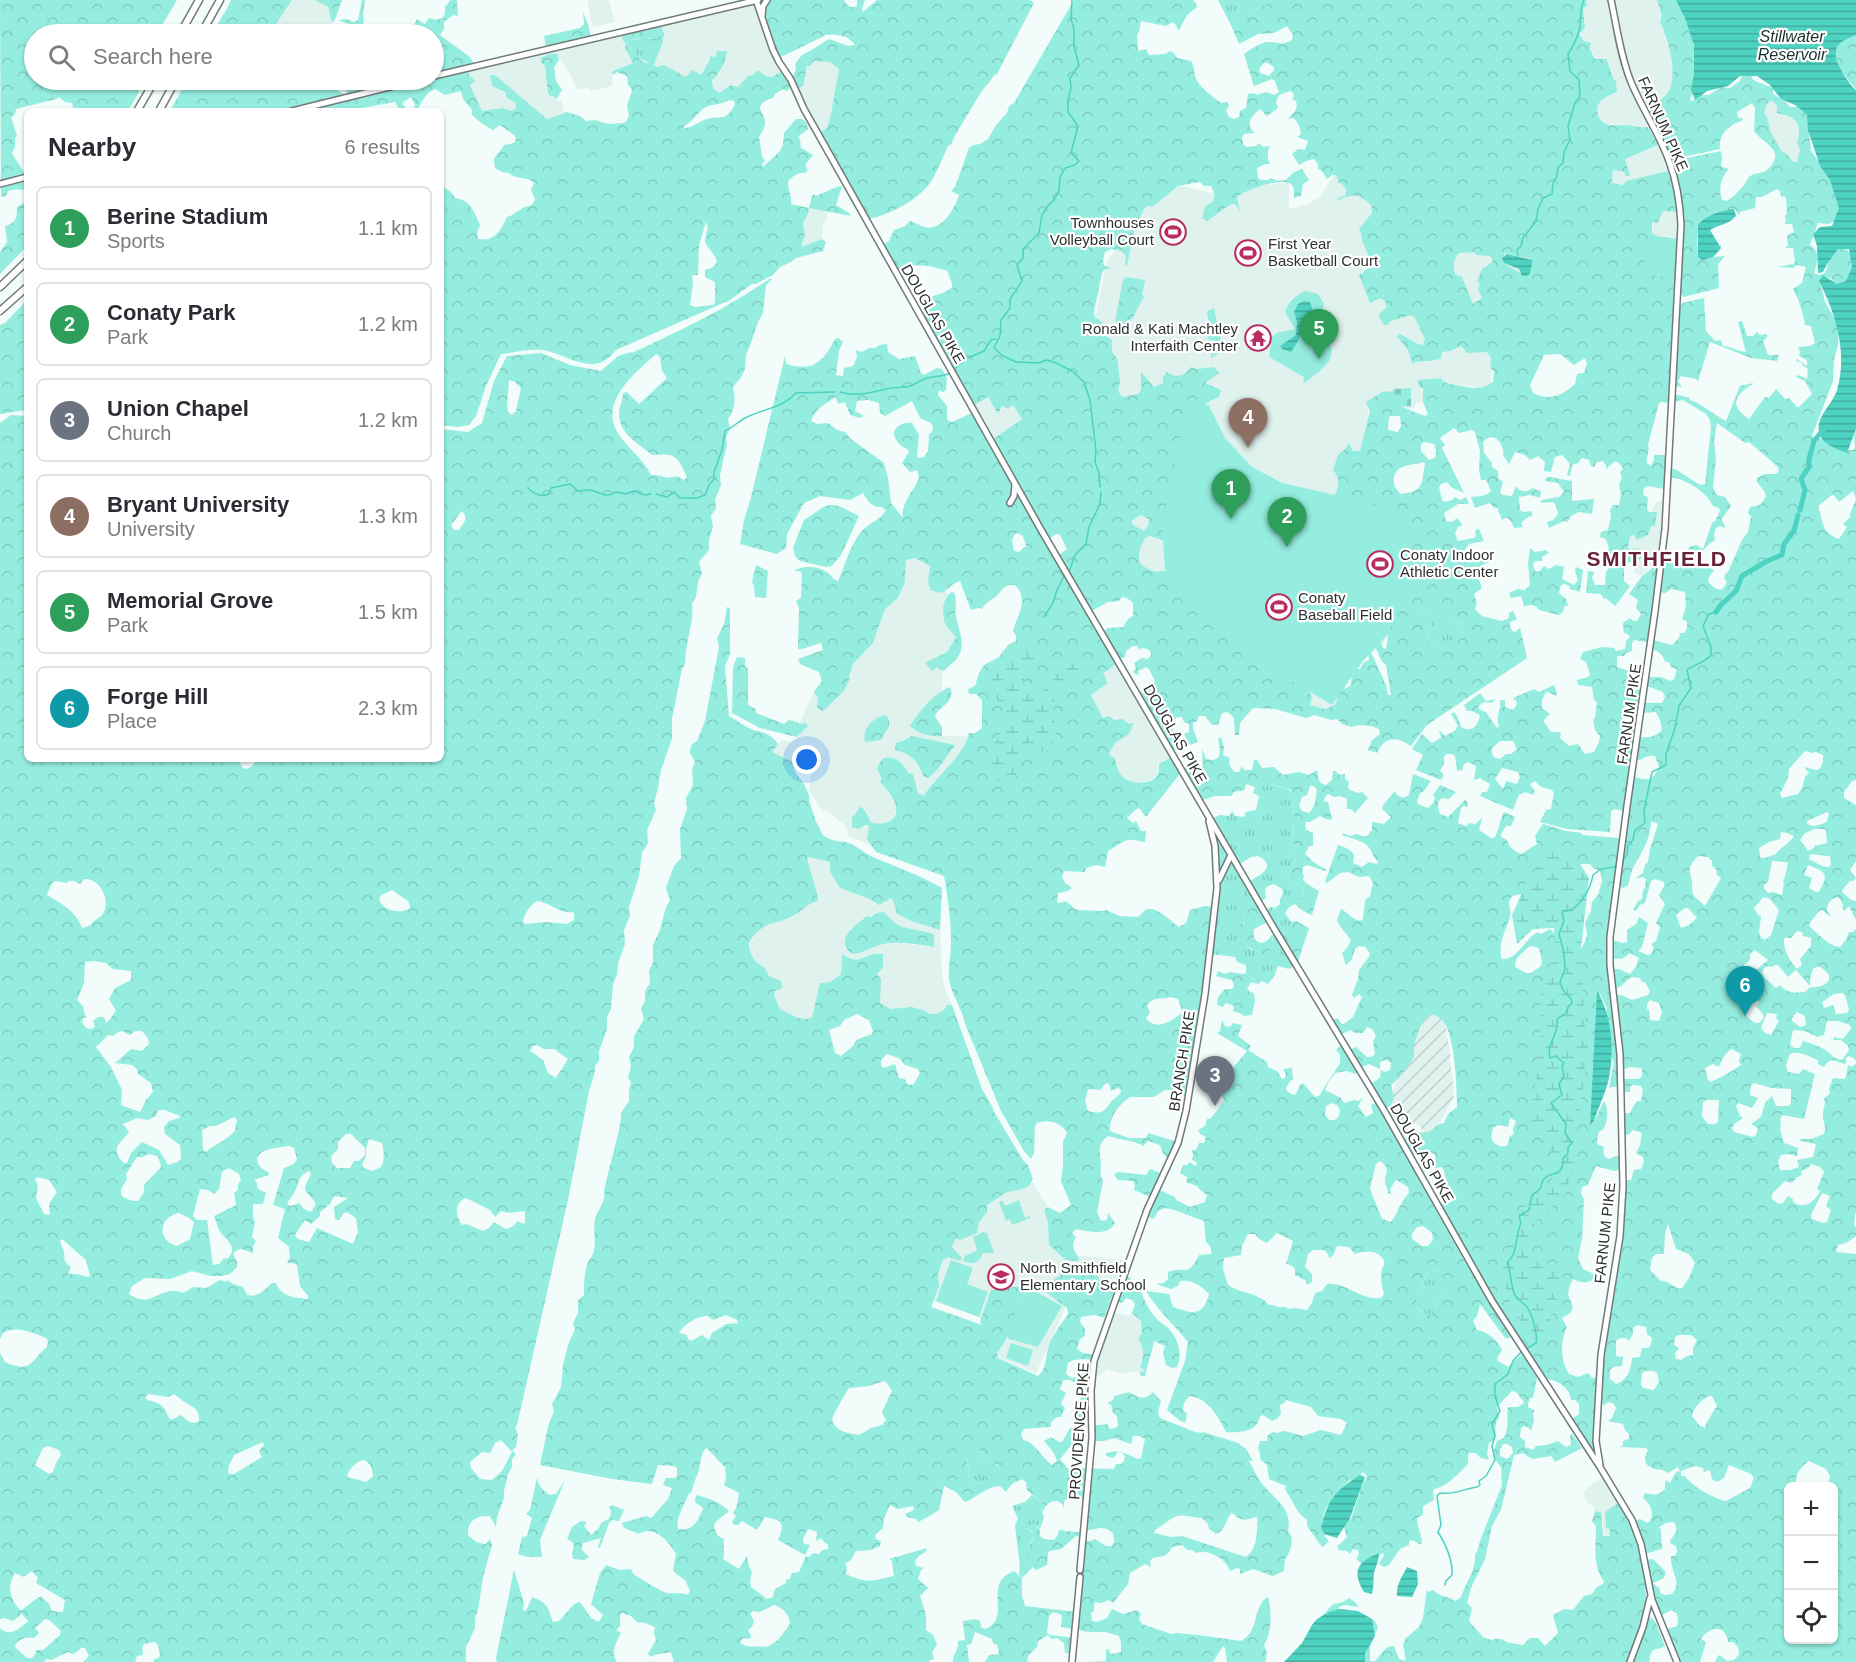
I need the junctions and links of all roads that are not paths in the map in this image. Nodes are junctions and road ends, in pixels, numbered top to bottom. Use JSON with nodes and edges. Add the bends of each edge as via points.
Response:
{"nodes":[{"id":1,"x":199,"y":0,"type":"edge"},
{"id":2,"x":220,"y":0,"type":"edge"},
{"id":3,"x":741,"y":0,"type":"edge"},
{"id":4,"x":757,"y":0,"type":"edge"},
{"id":5,"x":767,"y":0,"type":"edge"},
{"id":6,"x":1611,"y":0,"type":"edge"},
{"id":7,"x":734,"y":5,"type":"junction"},
{"id":8,"x":762,"y":20,"type":"junction"},
{"id":9,"x":186,"y":24,"type":"edge"},
{"id":10,"x":207,"y":24,"type":"edge"},
{"id":11,"x":444,"y":74,"type":"edge"},
{"id":12,"x":149,"y":90,"type":"edge"},
{"id":13,"x":171,"y":90,"type":"edge"},
{"id":14,"x":377,"y":90,"type":"edge"},
{"id":15,"x":139,"y":108,"type":"edge"},
{"id":16,"x":161,"y":108,"type":"edge"},
{"id":17,"x":304,"y":108,"type":"edge"},
{"id":18,"x":24,"y":178,"type":"edge"},
{"id":19,"x":0,"y":184,"type":"edge"},
{"id":20,"x":24,"y":264,"type":"edge"},
{"id":21,"x":0,"y":286,"type":"edge"},
{"id":22,"x":24,"y":290,"type":"edge"},
{"id":23,"x":0,"y":311,"type":"edge"},
{"id":24,"x":1014,"y":483,"type":"junction"},
{"id":25,"x":1010,"y":503,"type":"dead end"},
{"id":26,"x":1208,"y":814,"type":"junction"},
{"id":27,"x":1231,"y":855,"type":"junction"},
{"id":28,"x":1217,"y":888,"type":"junction"},
{"id":29,"x":1140,"y":1230,"type":"joint"},
{"id":30,"x":1593,"y":1453,"type":"junction"},
{"id":31,"x":1080,"y":1570,"type":"dead end"},
{"id":32,"x":1080,"y":1577,"type":"dead end"},
{"id":33,"x":1650,"y":1593,"type":"junction"},
{"id":34,"x":1072,"y":1662,"type":"edge"},
{"id":35,"x":1630,"y":1662,"type":"edge"},
{"id":36,"x":1677,"y":1662,"type":"edge"}],
"edges":[{"from":1,"to":9,"type":"highway"},
{"from":2,"to":10,"type":"highway"},
{"from":3,"to":7,"type":"main road"},
{"from":4,"to":7,"type":"main road"},
{"from":4,"to":8,"type":"main road","name":"DOUGLAS PIKE"},
{"from":5,"to":8,"type":"main road"},
{"from":6,"to":30,"type":"main road","name":"FARNUM PIKE","via":[[1628,75],[1672,169],[1681,225],[1665,529],[1610,937],[1620,1054],[1623,1186]]},
{"from":7,"to":8,"type":"main road","via":[[750,6]]},
{"from":7,"to":11,"type":"main road"},
{"from":8,"to":24,"type":"main road","name":"DOUGLAS PIKE","via":[[804,109]]},
{"from":12,"to":15,"type":"highway"},
{"from":13,"to":16,"type":"highway"},
{"from":14,"to":17,"type":"main road"},
{"from":18,"to":19,"type":"main road"},
{"from":20,"to":21,"type":"highway"},
{"from":22,"to":23,"type":"highway"},
{"from":24,"to":25,"type":"main road"},
{"from":24,"to":26,"type":"main road","name":"DOUGLAS PIKE"},
{"from":26,"to":27,"type":"main road","name":"DOUGLAS PIKE"},
{"from":26,"to":28,"type":"main road","name":"BRANCH PIKE","via":[[1215,846]]},
{"from":27,"to":28,"type":"main road","name":"BRANCH PIKE"},
{"from":27,"to":30,"type":"main road","name":"DOUGLAS PIKE","via":[[1385,1112],[1492,1301]]},
{"from":28,"to":29,"type":"main road","name":"BRANCH PIKE","via":[[1183,1127]]},
{"from":29,"to":31,"type":"main road","name":"PROVIDENCE PIKE","via":[[1094,1361],[1092,1438]]},
{"from":30,"to":33,"type":"main road","via":[[1638,1533]]},
{"from":32,"to":34,"type":"main road"},
{"from":33,"to":35,"type":"main road"},
{"from":33,"to":36,"type":"main road"}]}
